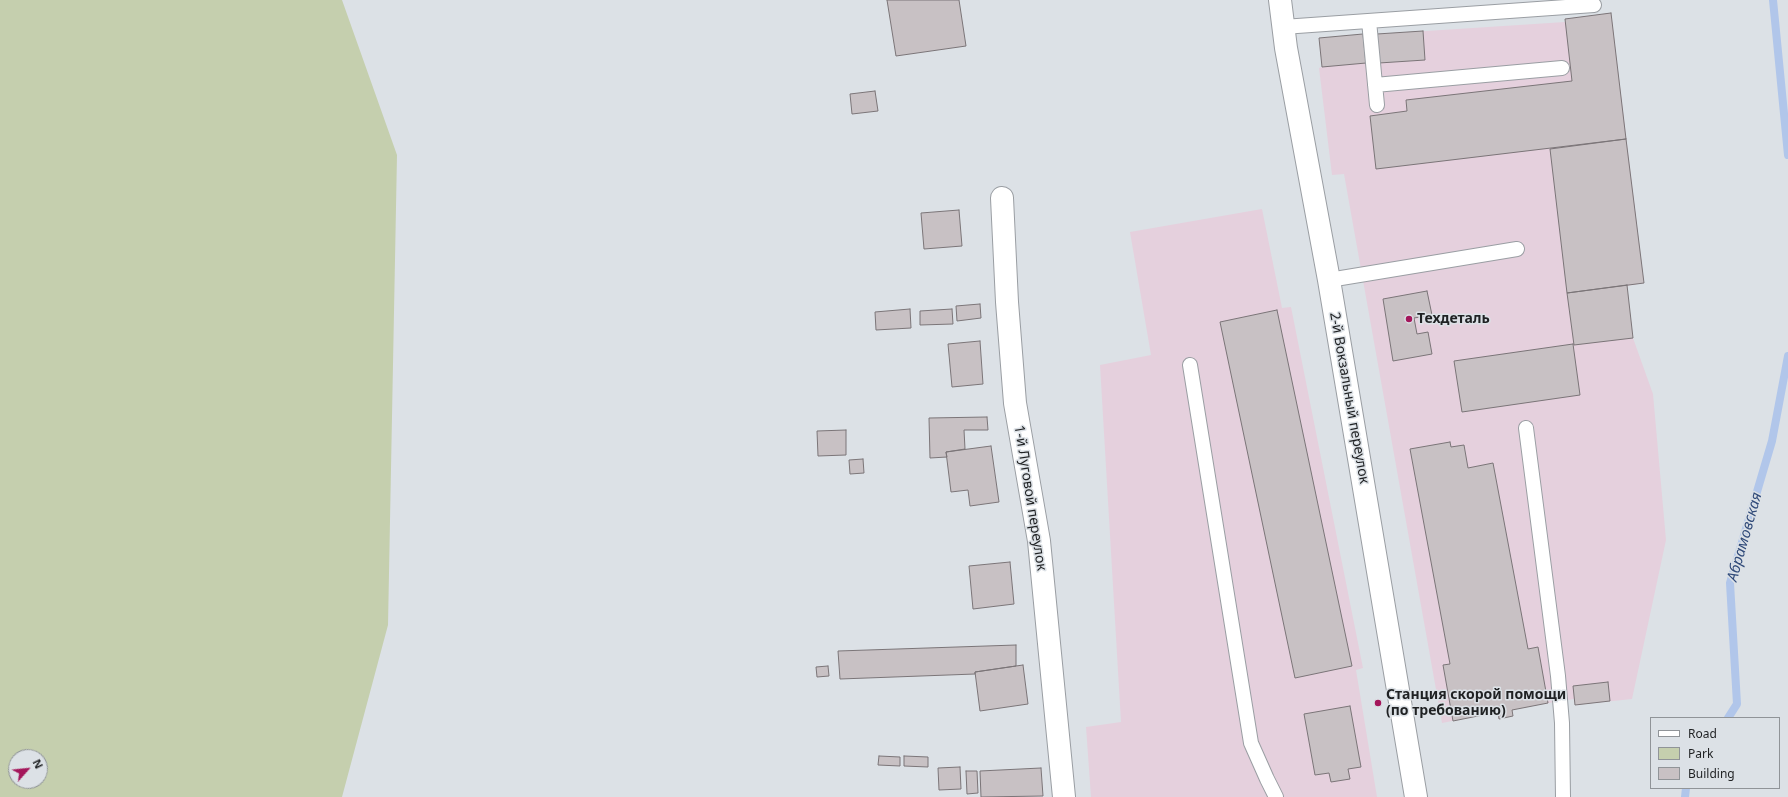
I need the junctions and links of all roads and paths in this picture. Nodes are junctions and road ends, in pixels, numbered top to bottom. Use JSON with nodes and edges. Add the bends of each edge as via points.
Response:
{"nodes":[{"id":1,"x":1280,"y":0,"type":"edge"},
{"id":2,"x":1594,"y":5,"type":"dead end"},
{"id":3,"x":1369,"y":21,"type":"junction"},
{"id":4,"x":1284,"y":27,"type":"junction"},
{"id":5,"x":1562,"y":68,"type":"dead end"},
{"id":6,"x":1375,"y":84,"type":"junction"},
{"id":7,"x":1377,"y":105,"type":"dead end"},
{"id":8,"x":1002,"y":198,"type":"dead end"},
{"id":9,"x":1517,"y":249,"type":"dead end"},
{"id":10,"x":1329,"y":280,"type":"junction"},
{"id":11,"x":1190,"y":365,"type":"dead end"},
{"id":12,"x":1526,"y":428,"type":"dead end"},
{"id":13,"x":1064,"y":797,"type":"edge"},
{"id":14,"x":1276,"y":797,"type":"edge"},
{"id":15,"x":1416,"y":797,"type":"edge"},
{"id":16,"x":1563,"y":797,"type":"edge"}],
"edges":[{"from":1,"to":4,"type":"street","name":"2-й Вокзальный переулок"},
{"from":2,"to":3,"type":"lane"},
{"from":3,"to":4,"type":"lane"},
{"from":3,"to":6,"type":"lane"},
{"from":4,"to":10,"type":"street","name":"2-й Вокзальный переулок"},
{"from":5,"to":6,"type":"lane"},
{"from":6,"to":7,"type":"lane"},
{"from":8,"to":13,"type":"street","name":"1-й Луговой переулок","via":[[1015,403],[1039,541]]},
{"from":9,"to":10,"type":"lane"},
{"from":10,"to":15,"type":"street","name":"2-й Вокзальный переулок"},
{"from":11,"to":14,"type":"lane","via":[[1251,744]]},
{"from":12,"to":16,"type":"lane","via":[[1558,676],[1562,723]]}]}
